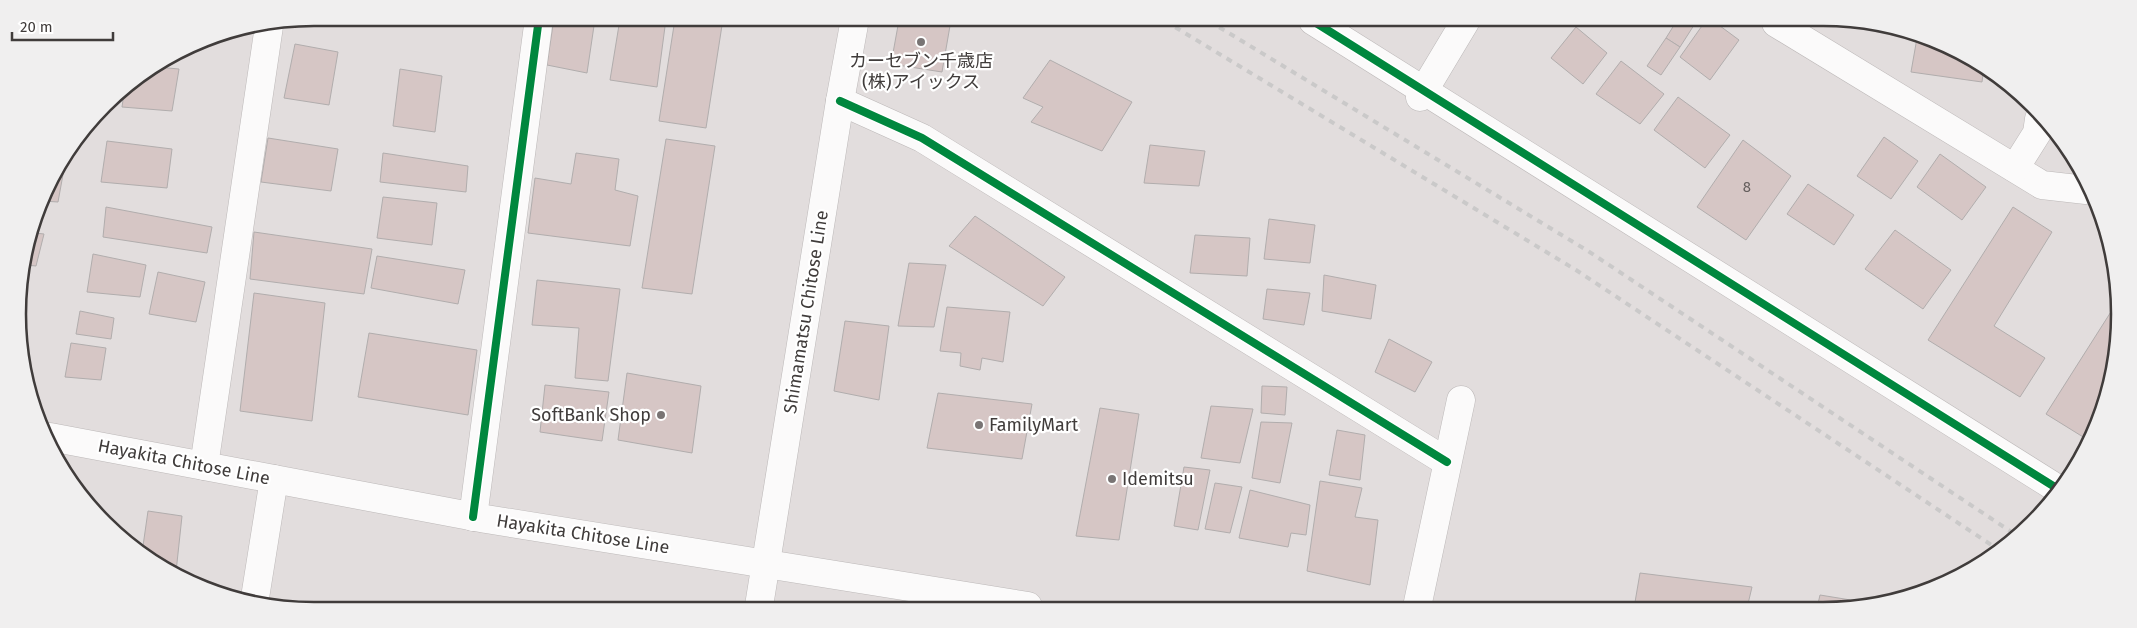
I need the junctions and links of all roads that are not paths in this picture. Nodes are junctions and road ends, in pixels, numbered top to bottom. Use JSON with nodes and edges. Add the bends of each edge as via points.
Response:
{"nodes":[{"id":1,"x":538,"y":26,"type":"edge"},
{"id":2,"x":854,"y":26,"type":"edge"},
{"id":3,"x":1320,"y":26,"type":"edge"},
{"id":4,"x":1463,"y":26,"type":"edge"},
{"id":5,"x":1781,"y":26,"type":"edge"},
{"id":6,"x":268,"y":30,"type":"edge"},
{"id":7,"x":1421,"y":93,"type":"junction"},
{"id":8,"x":840,"y":101,"type":"junction"},
{"id":9,"x":2038,"y":123,"type":"edge"},
{"id":10,"x":2015,"y":168,"type":"junction"},
{"id":11,"x":2082,"y":189,"type":"edge"},
{"id":12,"x":1461,"y":400,"type":"dead end"},
{"id":13,"x":55,"y":438,"type":"edge"},
{"id":14,"x":1447,"y":462,"type":"junction"},
{"id":15,"x":204,"y":466,"type":"junction"},
{"id":16,"x":274,"y":479,"type":"junction"},
{"id":17,"x":2053,"y":486,"type":"edge"},
{"id":18,"x":473,"y":517,"type":"junction"},
{"id":19,"x":766,"y":565,"type":"junction"},
{"id":20,"x":255,"y":595,"type":"edge"},
{"id":21,"x":760,"y":602,"type":"edge"},
{"id":22,"x":1004,"y":602,"type":"edge"},
{"id":23,"x":1418,"y":602,"type":"edge"}],
"edges":[{"from":1,"to":18,"type":"street"},
{"from":2,"to":8,"type":"street","name":"Shimamatsu Chitose Line"},
{"from":3,"to":7,"type":"street"},
{"from":4,"to":7,"type":"street"},
{"from":5,"to":10,"type":"street"},
{"from":6,"to":15,"type":"street"},
{"from":7,"to":17,"type":"street"},
{"from":8,"to":14,"type":"street","via":[[922,138]]},
{"from":8,"to":19,"type":"street","name":"Shimamatsu Chitose Line"},
{"from":9,"to":10,"type":"street","via":[[2037,133]]},
{"from":10,"to":11,"type":"street","via":[[2042,184]]},
{"from":12,"to":14,"type":"street"},
{"from":13,"to":15,"type":"street","name":"Hayakita Chitose Line"},
{"from":14,"to":23,"type":"street"},
{"from":15,"to":16,"type":"street","name":"Hayakita Chitose Line"},
{"from":16,"to":18,"type":"street","name":"Hayakita Chitose Line"},
{"from":16,"to":20,"type":"street"},
{"from":18,"to":19,"type":"street","name":"Hayakita Chitose Line"},
{"from":19,"to":21,"type":"street","name":"Shimamatsu Chitose Line"},
{"from":19,"to":22,"type":"street","name":"Hayakita Chitose Line"}]}
